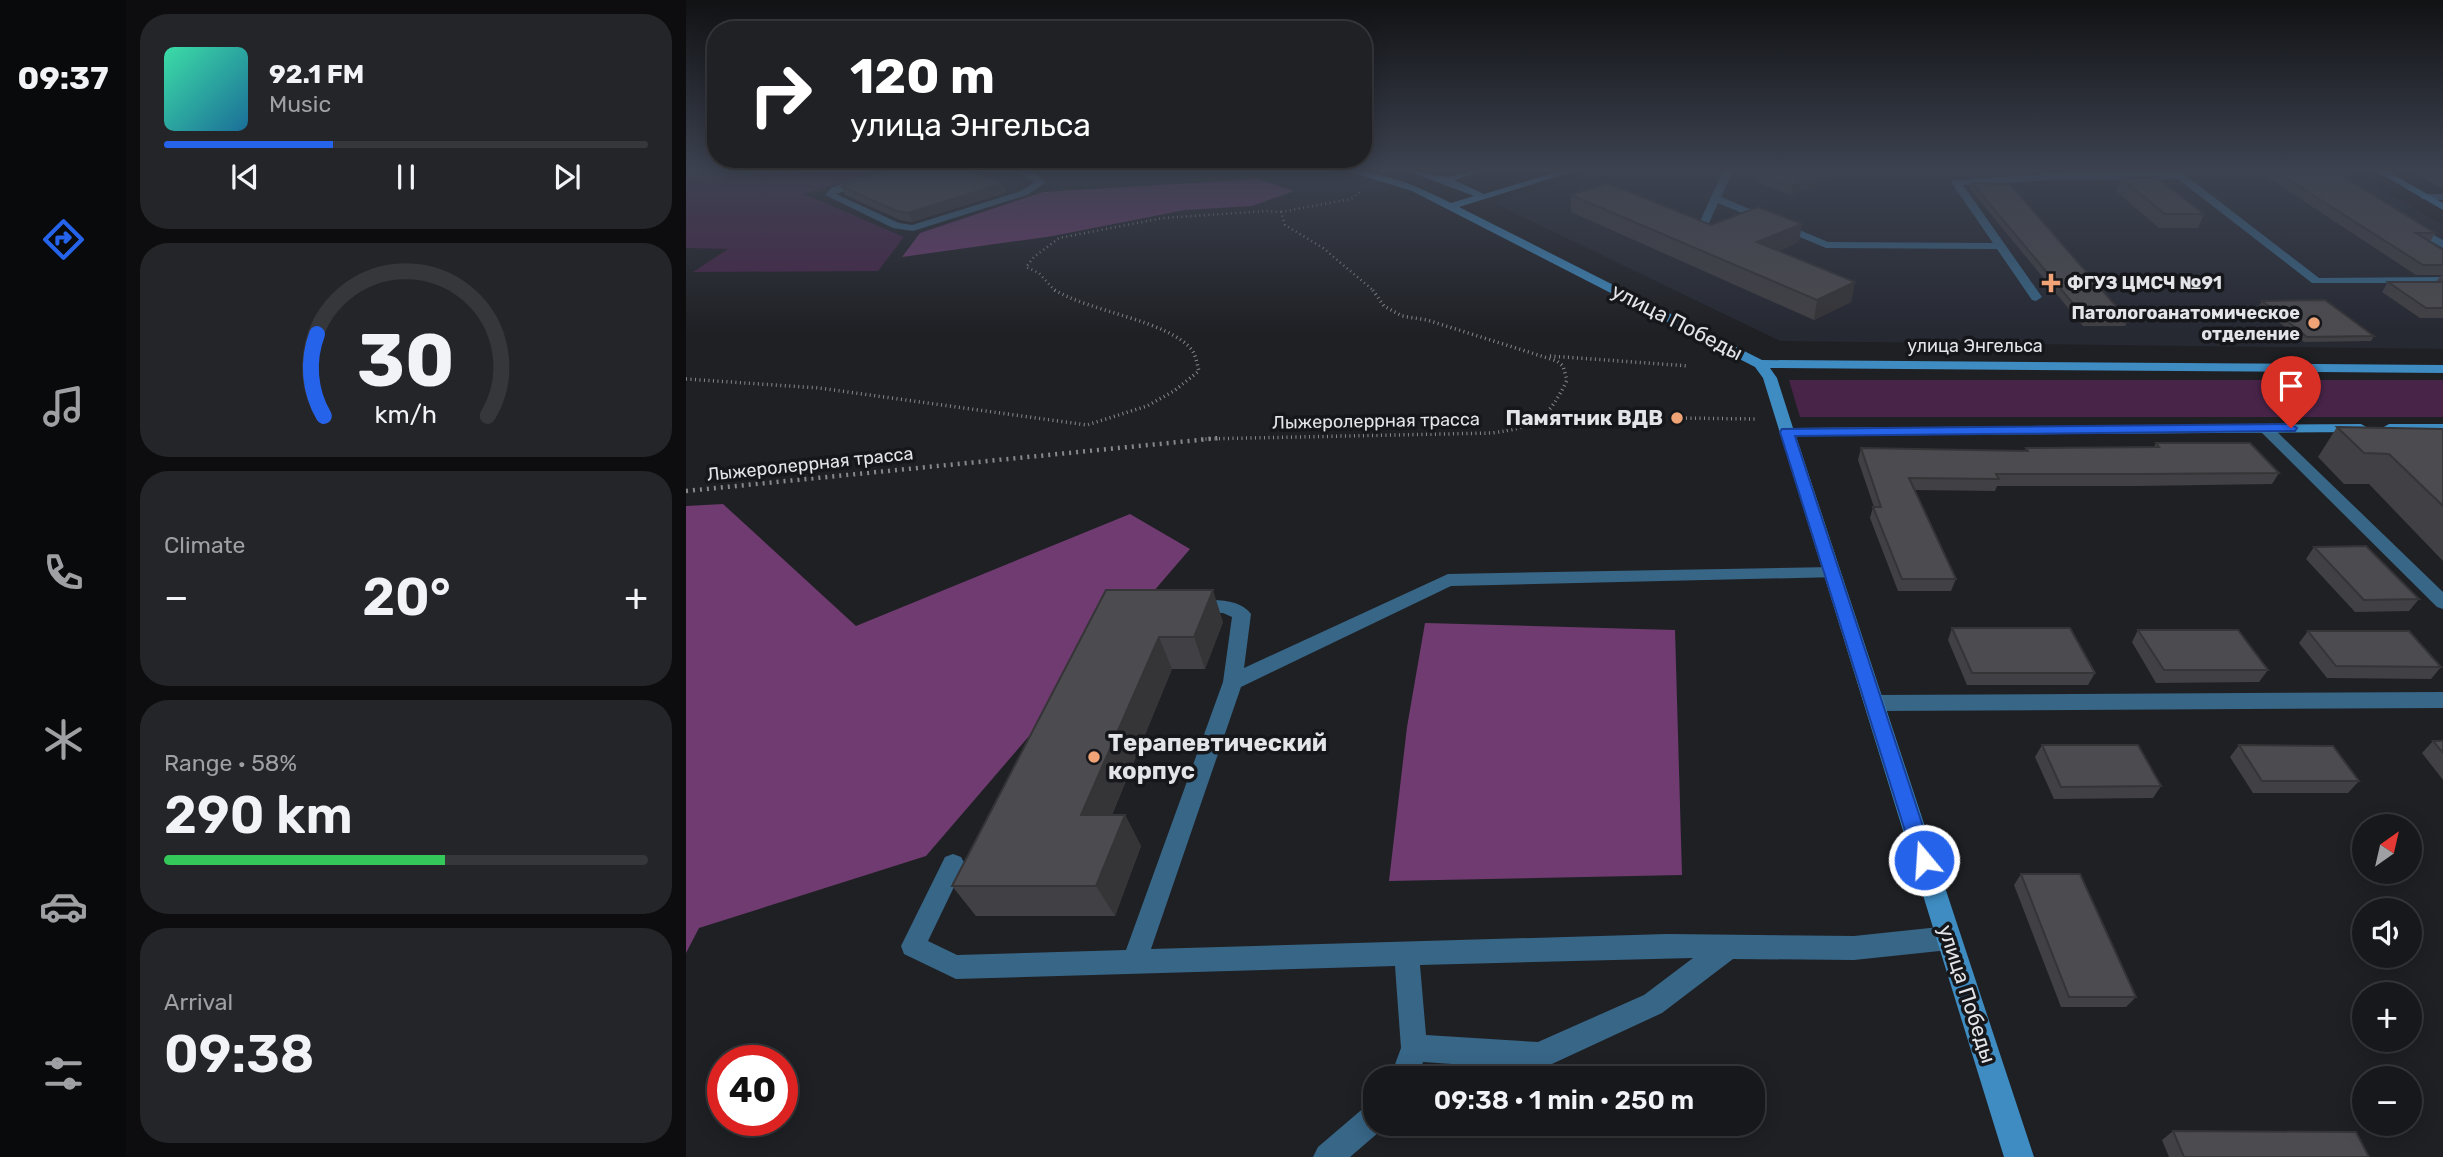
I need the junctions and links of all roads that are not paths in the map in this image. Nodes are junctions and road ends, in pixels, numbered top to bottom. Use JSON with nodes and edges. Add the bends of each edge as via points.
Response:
{"nodes":[{"id":1,"x":895,"y":225,"type":"edge"},
{"id":2,"x":923,"y":225,"type":"edge"},
{"id":3,"x":1485,"y":225,"type":"edge"},
{"id":4,"x":1703,"y":225,"type":"edge"},
{"id":5,"x":1779,"y":225,"type":"edge"},
{"id":6,"x":1986,"y":225,"type":"edge"},
{"id":7,"x":2243,"y":225,"type":"edge"},
{"id":8,"x":2410,"y":225,"type":"edge"},
{"id":9,"x":1701,"y":230,"type":"edge"},
{"id":10,"x":2443,"y":245,"type":"edge"},
{"id":11,"x":2001,"y":246,"type":"junction"},
{"id":12,"x":2443,"y":281,"type":"edge"},
{"id":13,"x":2036,"y":297,"type":"dead end"},
{"id":14,"x":1760,"y":364,"type":"junction"},
{"id":15,"x":2443,"y":369,"type":"edge"},
{"id":16,"x":2266,"y":428,"type":"junction"},
{"id":17,"x":2443,"y":428,"type":"edge"},
{"id":18,"x":1787,"y":432,"type":"junction"},
{"id":19,"x":1832,"y":573,"type":"junction"},
{"id":20,"x":2443,"y":603,"type":"edge"},
{"id":21,"x":1172,"y":608,"type":"edge"},
{"id":22,"x":1233,"y":682,"type":"junction"},
{"id":23,"x":2443,"y":700,"type":"edge"},
{"id":24,"x":1874,"y":703,"type":"junction"},
{"id":25,"x":953,"y":864,"type":"dead end"},
{"id":26,"x":1949,"y":938,"type":"junction"},
{"id":27,"x":1728,"y":947,"type":"junction"},
{"id":28,"x":1407,"y":954,"type":"junction"},
{"id":29,"x":1134,"y":962,"type":"junction"},
{"id":30,"x":1414,"y":1048,"type":"junction"},
{"id":31,"x":1408,"y":1066,"type":"edge"},
{"id":32,"x":1363,"y":1127,"type":"edge"},
{"id":33,"x":1328,"y":1157,"type":"edge"},
{"id":34,"x":2019,"y":1157,"type":"edge"}],
"edges":[{"from":1,"to":2,"type":"street"},
{"from":3,"to":14,"type":"main road","name":"улица Победы"},
{"from":4,"to":9,"type":"street"},
{"from":5,"to":11,"type":"street","via":[[1826,245]]},
{"from":6,"to":11,"type":"street"},
{"from":7,"to":12,"type":"street","via":[[2316,281]]},
{"from":8,"to":10,"type":"street"},
{"from":11,"to":13,"type":"street"},
{"from":14,"to":15,"type":"main road","name":"улица Энгельса"},
{"from":14,"to":18,"type":"main road","name":"улица Победы","via":[[1770,378]]},
{"from":16,"to":17,"type":"main road"},
{"from":16,"to":18,"type":"main road"},
{"from":16,"to":20,"type":"street"},
{"from":18,"to":19,"type":"main road","name":"улица Победы"},
{"from":19,"to":22,"type":"street","via":[[1448,580]]},
{"from":19,"to":24,"type":"main road","name":"улица Победы"},
{"from":21,"to":22,"type":"street","via":[[1225,607],[1242,614]]},
{"from":22,"to":29,"type":"street"},
{"from":23,"to":24,"type":"street"},
{"from":24,"to":26,"type":"main road","name":"улица Победы"},
{"from":25,"to":29,"type":"street","via":[[913,946],[956,968]]},
{"from":26,"to":27,"type":"street","via":[[1854,948]]},
{"from":26,"to":34,"type":"main road","name":"улица Победы"},
{"from":27,"to":28,"type":"street"},
{"from":27,"to":30,"type":"street","via":[[1653,1004],[1539,1056]]},
{"from":28,"to":29,"type":"street"},
{"from":28,"to":30,"type":"street"},
{"from":30,"to":31,"type":"street"},
{"from":32,"to":33,"type":"street"}]}
